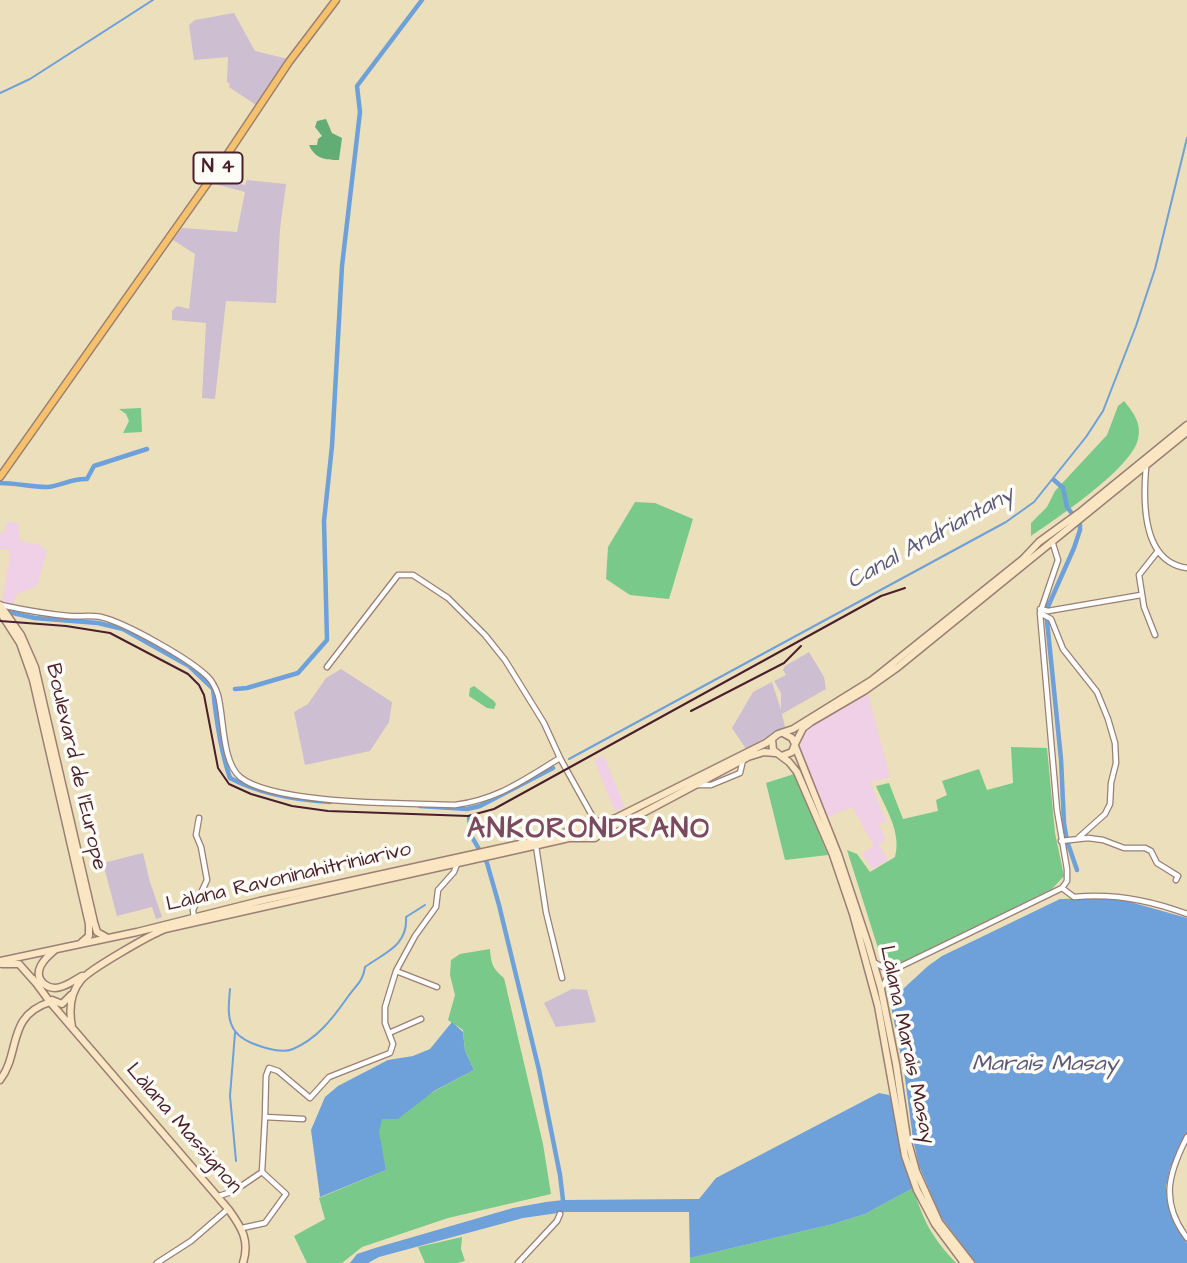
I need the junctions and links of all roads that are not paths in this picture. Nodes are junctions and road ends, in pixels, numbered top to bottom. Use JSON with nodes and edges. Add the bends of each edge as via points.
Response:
{"nodes":[{"id":1,"x":336,"y":0,"type":"edge"},
{"id":2,"x":1187,"y":425,"type":"edge"},
{"id":3,"x":1187,"y":432,"type":"edge"},
{"id":4,"x":1146,"y":467,"type":"junction"},
{"id":5,"x":0,"y":477,"type":"edge"},
{"id":6,"x":1081,"y":515,"type":"junction"},
{"id":7,"x":1073,"y":521,"type":"junction"},
{"id":8,"x":1052,"y":541,"type":"junction"},
{"id":9,"x":1041,"y":546,"type":"junction"},
{"id":10,"x":1158,"y":551,"type":"junction"},
{"id":11,"x":1187,"y":568,"type":"edge"},
{"id":12,"x":1141,"y":595,"type":"junction"},
{"id":13,"x":1,"y":608,"type":"edge"},
{"id":14,"x":1043,"y":611,"type":"junction"},
{"id":15,"x":11,"y":622,"type":"junction"},
{"id":16,"x":1154,"y":635,"type":"dead end"},
{"id":17,"x":327,"y":667,"type":"dead end"},
{"id":18,"x":783,"y":733,"type":"junction"},
{"id":19,"x":772,"y":740,"type":"junction"},
{"id":20,"x":795,"y":745,"type":"junction"},
{"id":21,"x":778,"y":754,"type":"junction"},
{"id":22,"x":560,"y":758,"type":"junction"},
{"id":23,"x":586,"y":804,"type":"junction"},
{"id":24,"x":198,"y":818,"type":"dead end"},
{"id":25,"x":596,"y":822,"type":"junction"},
{"id":26,"x":584,"y":825,"type":"junction"},
{"id":27,"x":599,"y":833,"type":"junction"},
{"id":28,"x":586,"y":836,"type":"junction"},
{"id":29,"x":1074,"y":839,"type":"junction"},
{"id":30,"x":1063,"y":841,"type":"junction"},
{"id":31,"x":536,"y":846,"type":"junction"},
{"id":32,"x":483,"y":855,"type":"junction"},
{"id":33,"x":457,"y":864,"type":"junction"},
{"id":34,"x":1176,"y":880,"type":"dead end"},
{"id":35,"x":1062,"y":888,"type":"junction"},
{"id":36,"x":1187,"y":914,"type":"edge"},
{"id":37,"x":195,"y":919,"type":"junction"},
{"id":38,"x":142,"y":930,"type":"junction"},
{"id":39,"x":120,"y":936,"type":"junction"},
{"id":40,"x":109,"y":937,"type":"junction"},
{"id":41,"x":141,"y":941,"type":"junction"},
{"id":42,"x":77,"y":945,"type":"junction"},
{"id":43,"x":57,"y":949,"type":"junction"},
{"id":44,"x":127,"y":950,"type":"junction"},
{"id":45,"x":39,"y":953,"type":"junction"},
{"id":46,"x":0,"y":962,"type":"edge"},
{"id":47,"x":873,"y":962,"type":"junction"},
{"id":48,"x":396,"y":971,"type":"junction"},
{"id":49,"x":891,"y":971,"type":"junction"},
{"id":50,"x":85,"y":976,"type":"junction"},
{"id":51,"x":562,"y":978,"type":"dead end"},
{"id":52,"x":32,"y":979,"type":"junction"},
{"id":53,"x":437,"y":987,"type":"dead end"},
{"id":54,"x":881,"y":989,"type":"junction"},
{"id":55,"x":43,"y":993,"type":"junction"},
{"id":56,"x":69,"y":1000,"type":"junction"},
{"id":57,"x":51,"y":1004,"type":"junction"},
{"id":58,"x":40,"y":1005,"type":"junction"},
{"id":59,"x":421,"y":1019,"type":"dead end"},
{"id":60,"x":72,"y":1027,"type":"junction"},
{"id":61,"x":389,"y":1033,"type":"junction"},
{"id":62,"x":0,"y":1080,"type":"edge"},
{"id":63,"x":265,"y":1117,"type":"junction"},
{"id":64,"x":303,"y":1119,"type":"dead end"},
{"id":65,"x":902,"y":1121,"type":"junction"},
{"id":66,"x":1187,"y":1137,"type":"edge"},
{"id":67,"x":262,"y":1172,"type":"junction"},
{"id":68,"x":219,"y":1196,"type":"junction"},
{"id":69,"x":228,"y":1209,"type":"junction"},
{"id":70,"x":560,"y":1214,"type":"dead end"},
{"id":71,"x":243,"y":1228,"type":"junction"},
{"id":72,"x":1187,"y":1238,"type":"edge"},
{"id":73,"x":157,"y":1263,"type":"edge"},
{"id":74,"x":243,"y":1263,"type":"edge"},
{"id":75,"x":518,"y":1263,"type":"edge"},
{"id":76,"x":964,"y":1263,"type":"edge"},
{"id":77,"x":971,"y":1263,"type":"edge"}],
"edges":[{"from":1,"to":5,"type":"main road","number":"N 4"},
{"from":2,"to":6,"type":"main road"},
{"from":3,"to":4,"type":"main road"},
{"from":4,"to":6,"type":"main road"},
{"from":4,"to":10,"type":"street","via":[[1143,505]]},
{"from":6,"to":7,"type":"main road"},
{"from":7,"to":8,"type":"main road"},
{"from":7,"to":9,"type":"main road"},
{"from":8,"to":9,"type":"main road"},
{"from":8,"to":14,"type":"street","via":[[1058,560]]},
{"from":9,"to":18,"type":"main road","via":[[879,674]]},
{"from":9,"to":20,"type":"main road","via":[[886,676],[807,725]]},
{"from":10,"to":11,"type":"street","via":[[1170,564]]},
{"from":10,"to":12,"type":"street","via":[[1139,575]]},
{"from":12,"to":14,"type":"street"},
{"from":12,"to":16,"type":"street"},
{"from":13,"to":15,"type":"main road","name":"Boulevard de l'Europe"},
{"from":13,"to":22,"type":"street","via":[[115,621],[199,669],[215,685],[231,766],[238,776],[264,788],[315,798],[455,805],[494,796]]},
{"from":14,"to":29,"type":"street","via":[[1063,649],[1097,692],[1115,743],[1110,804],[1105,814]]},
{"from":14,"to":30,"type":"street"},
{"from":15,"to":40,"type":"main road","name":"Boulevard de l'Europe","via":[[26,646],[40,685],[96,932]]},
{"from":15,"to":42,"type":"main road","name":"Boulevard de l'Europe","via":[[33,680],[89,923],[89,936]]},
{"from":17,"to":22,"type":"street","via":[[398,575],[413,575],[448,598],[485,635],[544,723]]},
{"from":18,"to":19,"type":"main road"},
{"from":18,"to":20,"type":"main road","via":[[792,737]]},
{"from":19,"to":21,"type":"main road"},
{"from":19,"to":25,"type":"main road","name":"Làlana Ravoninahitriniarivo","via":[[648,803]]},
{"from":20,"to":21,"type":"main road","via":[[789,754]]},
{"from":20,"to":47,"type":"main road","name":"Làlana Marais Masay","via":[[838,854]]},
{"from":21,"to":27,"type":"main road","name":"Làlana Ravoninahitriniarivo","via":[[764,752],[743,760]]},
{"from":21,"to":65,"type":"main road","name":"Làlana Marais Masay","via":[[794,768],[811,800],[853,914]]},
{"from":22,"to":23,"type":"street"},
{"from":23,"to":25,"type":"street"},
{"from":23,"to":26,"type":"street"},
{"from":24,"to":37,"type":"street","via":[[196,835],[207,880],[193,910]]},
{"from":25,"to":26,"type":"main road","name":"Làlana Ravoninahitriniarivo"},
{"from":25,"to":27,"type":"main road"},
{"from":26,"to":28,"type":"main road"},
{"from":26,"to":32,"type":"main road","name":"Làlana Ravoninahitriniarivo"},
{"from":27,"to":28,"type":"main road","name":"Làlana Ravoninahitriniarivo","via":[[595,838]]},
{"from":28,"to":31,"type":"main road","name":"Làlana Ravoninahitriniarivo"},
{"from":29,"to":30,"type":"street"},
{"from":29,"to":34,"type":"street","via":[[1149,849],[1157,863],[1178,876]]},
{"from":30,"to":35,"type":"street","via":[[1067,881]]},
{"from":31,"to":32,"type":"main road","name":"Làlana Ravoninahitriniarivo"},
{"from":31,"to":51,"type":"street","via":[[545,912]]},
{"from":32,"to":33,"type":"main road"},
{"from":32,"to":37,"type":"main road","name":"Làlana Ravoninahitriniarivo"},
{"from":33,"to":37,"type":"main road"},
{"from":33,"to":48,"type":"street","via":[[438,890],[436,907]]},
{"from":35,"to":36,"type":"street","via":[[1074,897],[1119,896]]},
{"from":35,"to":49,"type":"street"},
{"from":37,"to":38,"type":"main road","name":"Làlana Ravoninahitriniarivo"},
{"from":37,"to":41,"type":"main road"},
{"from":38,"to":39,"type":"main road","name":"Làlana Ravoninahitriniarivo"},
{"from":38,"to":41,"type":"main road","via":[[136,934]]},
{"from":39,"to":40,"type":"main road","name":"Làlana Ravoninahitriniarivo"},
{"from":39,"to":44,"type":"main road","via":[[129,941]]},
{"from":40,"to":42,"type":"main road","name":"Làlana Ravoninahitriniarivo"},
{"from":41,"to":44,"type":"main road"},
{"from":42,"to":43,"type":"main road","name":"Làlana Ravoninahitriniarivo"},
{"from":43,"to":45,"type":"main road","name":"Làlana Ravoninahitriniarivo"},
{"from":43,"to":50,"type":"main road","via":[[39,969],[44,983],[58,988]]},
{"from":44,"to":50,"type":"main road"},
{"from":45,"to":46,"type":"main road","name":"Làlana Ravoninahitriniarivo"},
{"from":45,"to":52,"type":"main road","via":[[26,963]]},
{"from":46,"to":52,"type":"main road","name":"Làlana Ravoninahitriniarivo","via":[[19,964]]},
{"from":47,"to":49,"type":"street"},
{"from":47,"to":54,"type":"main road","name":"Làlana Marais Masay"},
{"from":48,"to":53,"type":"street"},
{"from":48,"to":61,"type":"street","via":[[385,1007]]},
{"from":49,"to":54,"type":"street"},
{"from":50,"to":56,"type":"main road"},
{"from":52,"to":55,"type":"main road","name":"Làlana Massignon"},
{"from":52,"to":56,"type":"main road","name":"Làlana Ravoninahitriniarivo","via":[[57,1004]]},
{"from":54,"to":65,"type":"main road","name":"Làlana Marais Masay"},
{"from":55,"to":57,"type":"main road","name":"Làlana Massignon"},
{"from":55,"to":58,"type":"main road"},
{"from":56,"to":57,"type":"main road","via":[[68,1010],[63,1012]]},
{"from":56,"to":60,"type":"main road"},
{"from":57,"to":58,"type":"main road"},
{"from":57,"to":60,"type":"main road","name":"Làlana Massignon"},
{"from":58,"to":62,"type":"main road","via":[[16,1031]]},
{"from":59,"to":61,"type":"street"},
{"from":60,"to":68,"type":"main road","name":"Làlana Massignon"},
{"from":61,"to":63,"type":"street","via":[[390,1053],[329,1077],[310,1098],[269,1068]]},
{"from":63,"to":64,"type":"street"},
{"from":63,"to":67,"type":"street"},
{"from":65,"to":76,"type":"main road","name":"Làlana Marais Masay","via":[[905,1156],[917,1190]]},
{"from":65,"to":77,"type":"main road","name":"Làlana Marais Masay","via":[[930,1205]]},
{"from":66,"to":72,"type":"street","via":[[1170,1179],[1176,1219]]},
{"from":67,"to":68,"type":"street"},
{"from":67,"to":71,"type":"street","via":[[286,1194],[265,1223]]},
{"from":68,"to":69,"type":"main road","name":"Làlana Massignon"},
{"from":69,"to":71,"type":"main road","name":"Làlana Massignon"},
{"from":69,"to":73,"type":"street"},
{"from":70,"to":75,"type":"street"},
{"from":71,"to":74,"type":"main road","via":[[247,1246]]}]}
